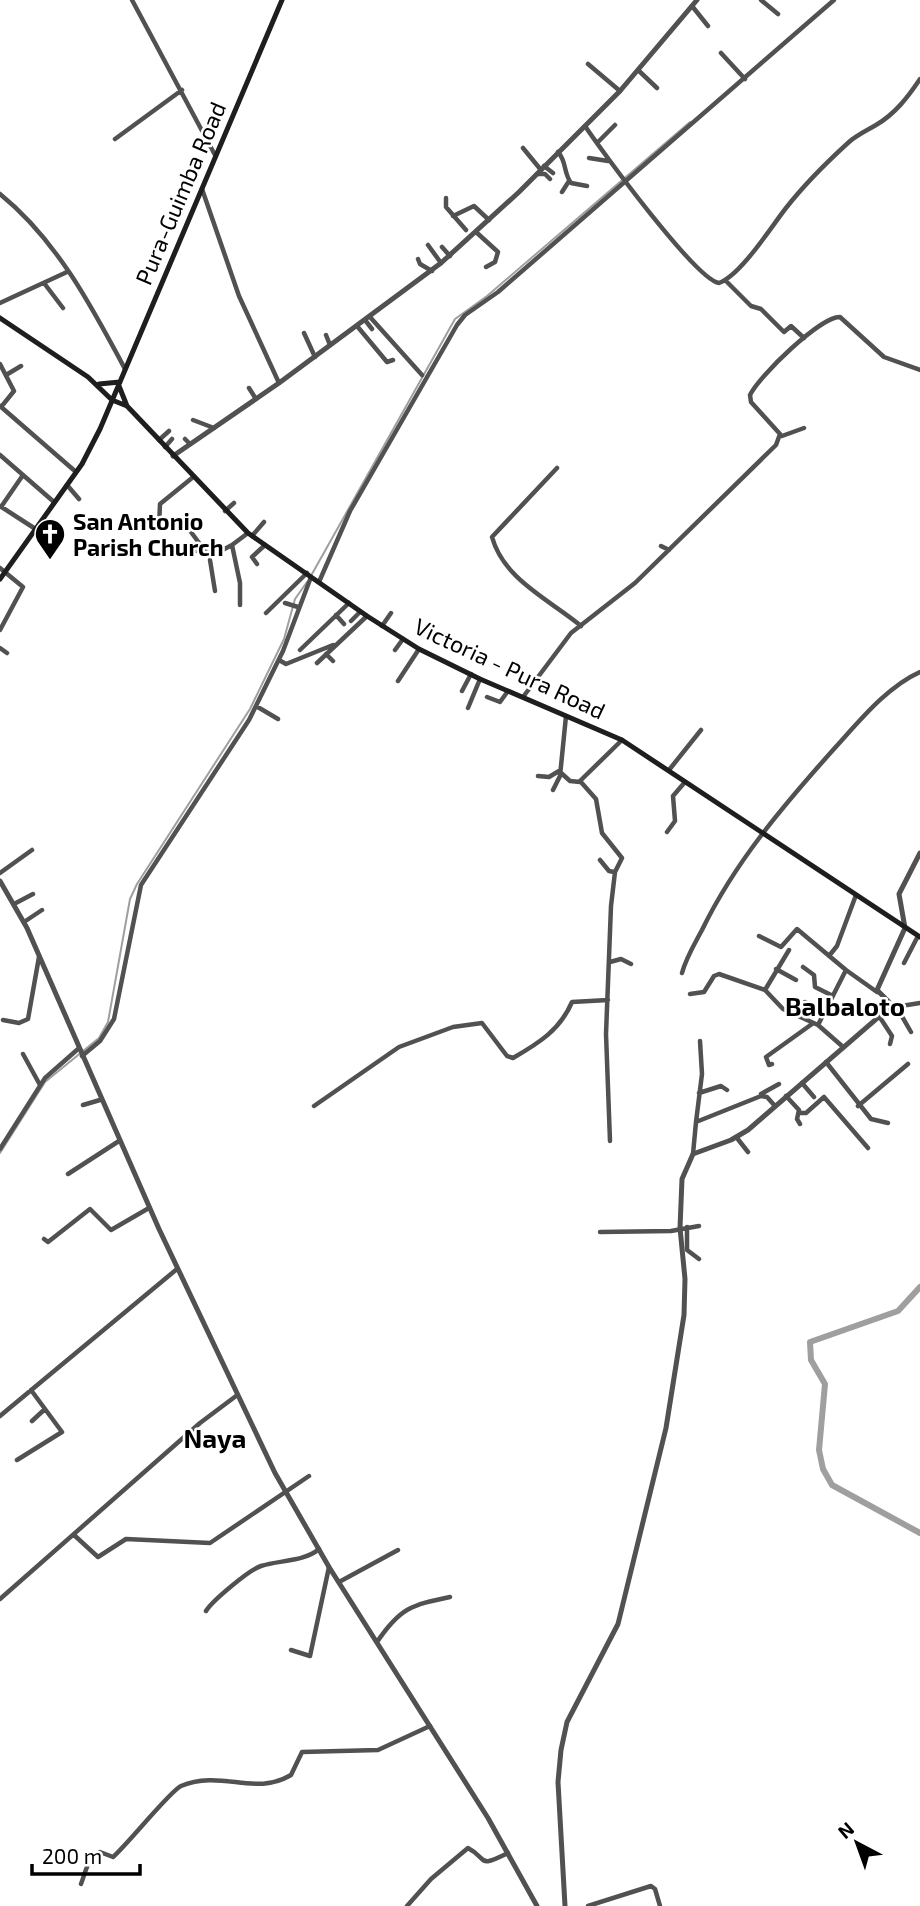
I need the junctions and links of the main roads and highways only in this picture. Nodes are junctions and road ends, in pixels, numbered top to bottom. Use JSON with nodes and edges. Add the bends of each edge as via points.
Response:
{"nodes":[{"id":1,"x":282,"y":0,"type":"edge"},
{"id":2,"x":0,"y":318,"type":"edge"},
{"id":3,"x":120,"y":382,"type":"junction"},
{"id":4,"x":98,"y":384,"type":"junction"},
{"id":5,"x":111,"y":400,"type":"junction"},
{"id":6,"x":127,"y":406,"type":"junction"},
{"id":7,"x":2,"y":570,"type":"edge"},
{"id":8,"x":0,"y":579,"type":"edge"},
{"id":9,"x":919,"y":937,"type":"edge"}],
"edges":[{"from":1,"to":3,"type":"main road","name":"Pura-Guimba Road"},
{"from":2,"to":4,"type":"main road"},
{"from":3,"to":4,"type":"main road"},
{"from":3,"to":5,"type":"main road","name":"Pura-Guimba Road"},
{"from":3,"to":6,"type":"main road"},
{"from":4,"to":5,"type":"main road"},
{"from":5,"to":6,"type":"main road","name":"Victoria - Pura Road"},
{"from":5,"to":7,"type":"main road","name":"Pura-Guimba Road","via":[[76,472]]},
{"from":6,"to":9,"type":"main road","name":"Victoria - Pura Road","via":[[250,535],[360,612],[419,649],[480,679],[622,740]]},
{"from":7,"to":8,"type":"main road","name":"Pura-Guimba Road"}]}
